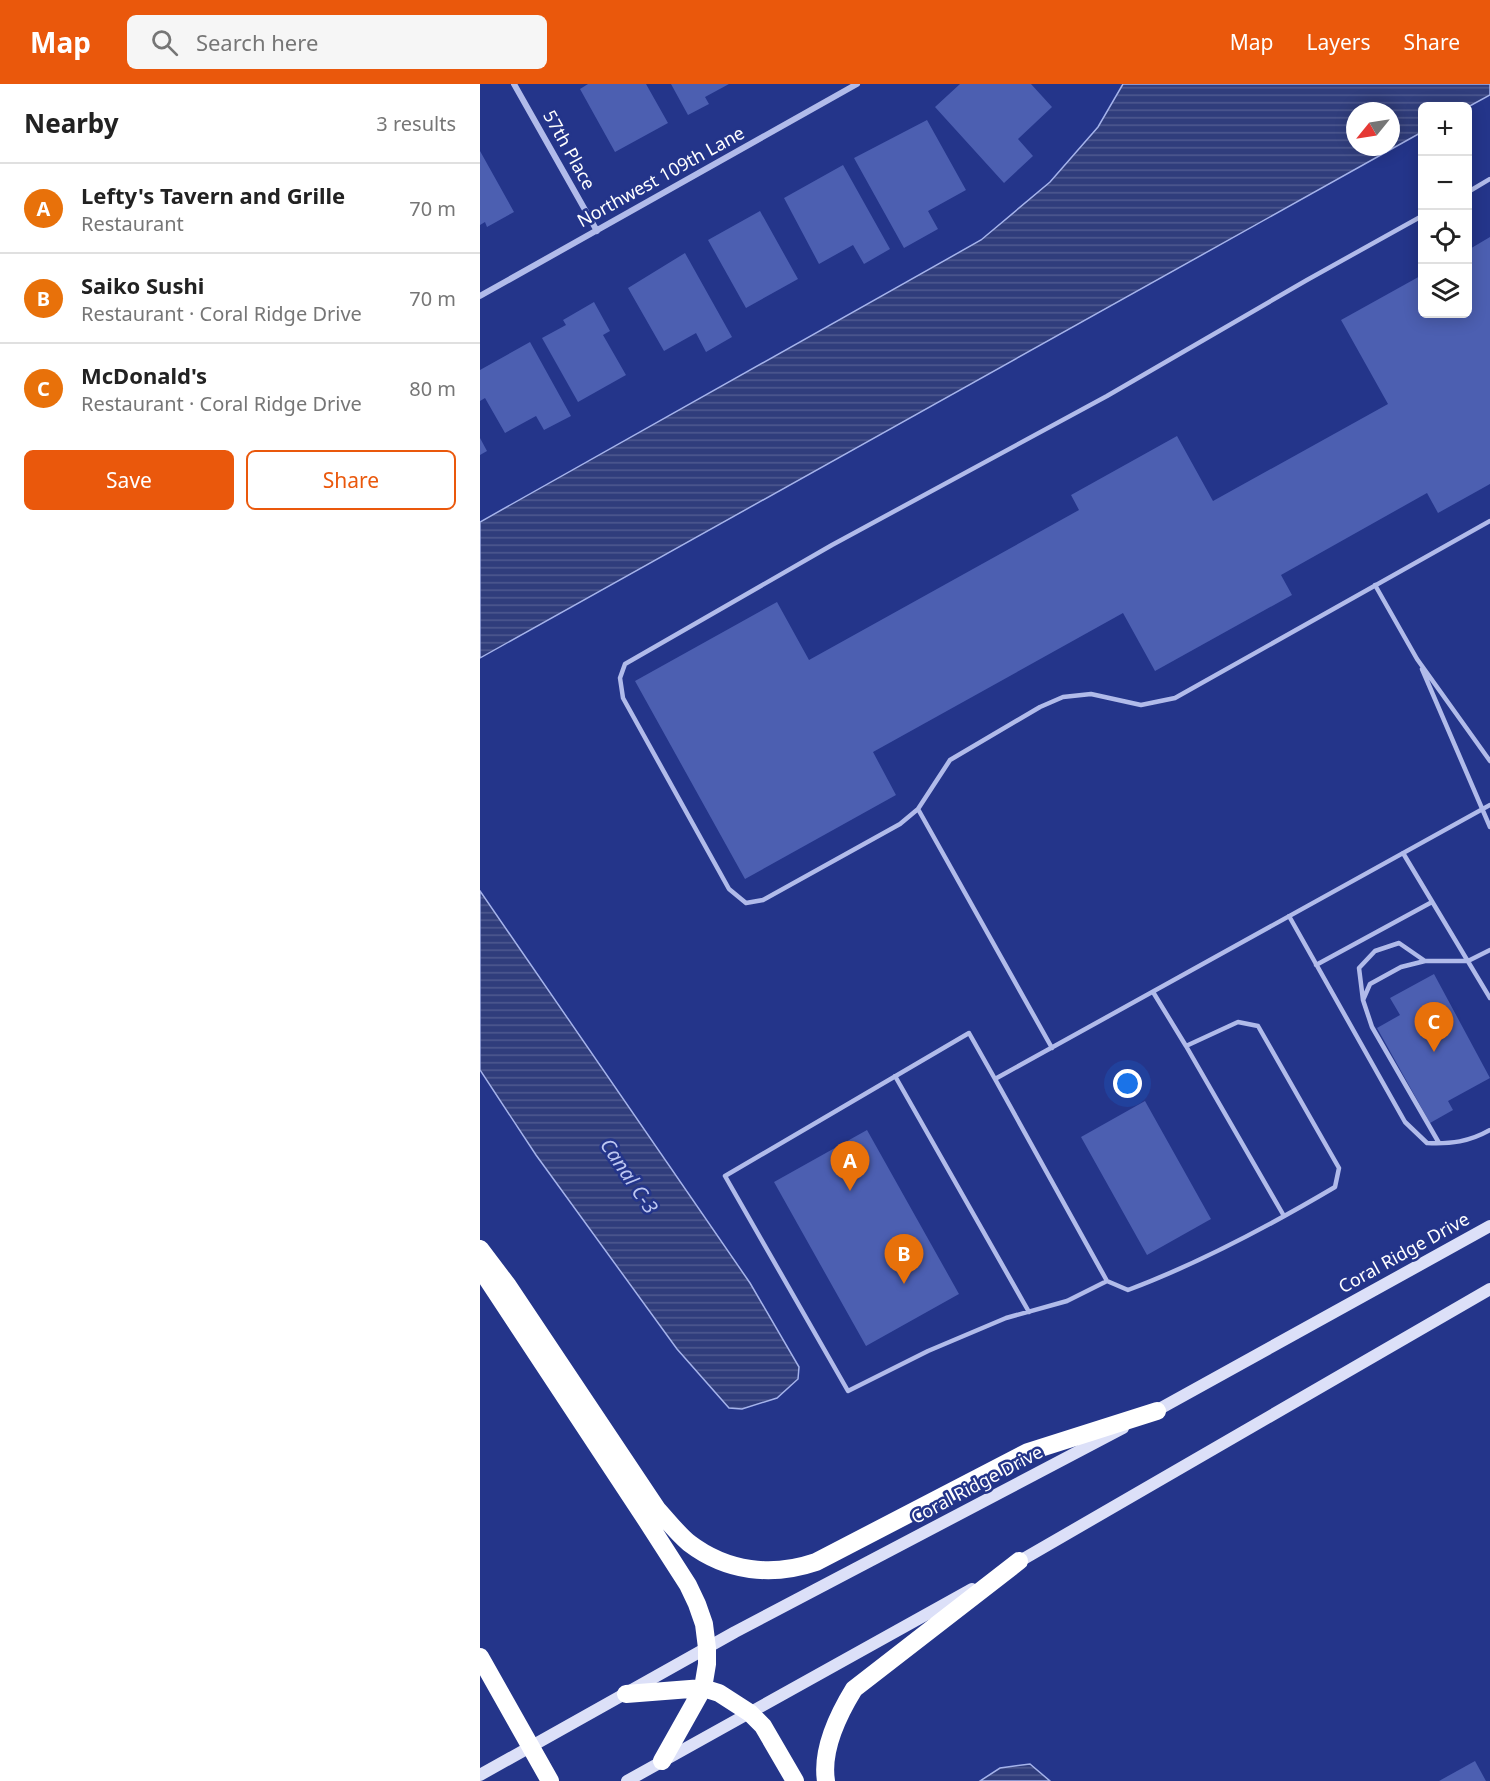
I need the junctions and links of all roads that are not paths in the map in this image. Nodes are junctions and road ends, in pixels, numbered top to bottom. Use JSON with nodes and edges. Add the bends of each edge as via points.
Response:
{"nodes":[{"id":1,"x":514,"y":84,"type":"edge"},
{"id":2,"x":857,"y":84,"type":"edge"},
{"id":3,"x":1490,"y":179,"type":"edge"},
{"id":4,"x":1472,"y":189,"type":"edge"},
{"id":5,"x":1418,"y":218,"type":"edge"},
{"id":6,"x":597,"y":231,"type":"junction"},
{"id":7,"x":480,"y":296,"type":"edge"},
{"id":8,"x":1490,"y":521,"type":"edge"},
{"id":9,"x":1375,"y":585,"type":"junction"},
{"id":10,"x":1417,"y":658,"type":"junction"},
{"id":11,"x":1490,"y":761,"type":"edge"},
{"id":12,"x":1490,"y":805,"type":"edge"},
{"id":13,"x":918,"y":809,"type":"junction"},
{"id":14,"x":1482,"y":809,"type":"junction"},
{"id":15,"x":1490,"y":827,"type":"edge"},
{"id":16,"x":1403,"y":853,"type":"junction"},
{"id":17,"x":1432,"y":902,"type":"junction"},
{"id":18,"x":1289,"y":916,"type":"junction"},
{"id":19,"x":1490,"y":950,"type":"edge"},
{"id":20,"x":1425,"y":961,"type":"junction"},
{"id":21,"x":1468,"y":961,"type":"junction"},
{"id":22,"x":1316,"y":964,"type":"junction"},
{"id":23,"x":1153,"y":992,"type":"junction"},
{"id":24,"x":1490,"y":998,"type":"edge"},
{"id":25,"x":1363,"y":1000,"type":"junction"},
{"id":26,"x":1186,"y":1047,"type":"junction"},
{"id":27,"x":1052,"y":1048,"type":"junction"},
{"id":28,"x":895,"y":1076,"type":"junction"},
{"id":29,"x":995,"y":1079,"type":"junction"},
{"id":30,"x":1490,"y":1130,"type":"edge"},
{"id":31,"x":1439,"y":1143,"type":"junction"},
{"id":32,"x":1284,"y":1216,"type":"junction"},
{"id":33,"x":1490,"y":1226,"type":"edge"},
{"id":34,"x":480,"y":1249,"type":"edge"},
{"id":35,"x":480,"y":1268,"type":"edge"},
{"id":36,"x":1107,"y":1281,"type":"junction"},
{"id":37,"x":1490,"y":1289,"type":"edge"},
{"id":38,"x":1029,"y":1312,"type":"junction"},
{"id":39,"x":1157,"y":1411,"type":"junction"},
{"id":40,"x":1019,"y":1561,"type":"junction"},
{"id":41,"x":707,"y":1648,"type":"junction"},
{"id":42,"x":482,"y":1660,"type":"edge"},
{"id":43,"x":703,"y":1688,"type":"junction"},
{"id":44,"x":626,"y":1694,"type":"junction"},
{"id":45,"x":750,"y":1713,"type":"junction"},
{"id":46,"x":662,"y":1761,"type":"junction"},
{"id":47,"x":480,"y":1775,"type":"edge"},
{"id":48,"x":550,"y":1781,"type":"edge"},
{"id":49,"x":627,"y":1781,"type":"edge"},
{"id":50,"x":795,"y":1781,"type":"edge"},
{"id":51,"x":826,"y":1781,"type":"edge"}],
"edges":[{"from":1,"to":6,"type":"street","name":"57th Place"},
{"from":2,"to":6,"type":"street","name":"Northwest 109th Lane"},
{"from":3,"to":4,"type":"lane"},
{"from":5,"to":13,"type":"lane","via":[[625,664],[620,678],[623,698],[729,889],[746,903],[763,900],[900,824]]},
{"from":6,"to":7,"type":"street","name":"Northwest 109th Lane"},
{"from":8,"to":9,"type":"lane"},
{"from":9,"to":10,"type":"lane"},
{"from":9,"to":13,"type":"lane","via":[[1174,698],[1141,705],[1091,694],[1063,698],[1040,707],[950,760]]},
{"from":10,"to":11,"type":"lane"},
{"from":10,"to":14,"type":"lane"},
{"from":12,"to":14,"type":"lane"},
{"from":13,"to":27,"type":"lane"},
{"from":14,"to":15,"type":"lane"},
{"from":14,"to":16,"type":"lane"},
{"from":16,"to":17,"type":"lane"},
{"from":16,"to":18,"type":"lane"},
{"from":17,"to":21,"type":"lane"},
{"from":17,"to":22,"type":"lane"},
{"from":18,"to":22,"type":"lane"},
{"from":18,"to":23,"type":"lane"},
{"from":19,"to":21,"type":"lane"},
{"from":20,"to":21,"type":"lane"},
{"from":20,"to":25,"type":"lane","via":[[1401,967],[1370,984]]},
{"from":20,"to":25,"type":"lane","via":[[1399,943],[1375,951],[1359,968]]},
{"from":21,"to":24,"type":"lane"},
{"from":22,"to":31,"type":"lane","via":[[1405,1122],[1427,1143]]},
{"from":23,"to":26,"type":"lane"},
{"from":23,"to":27,"type":"lane"},
{"from":25,"to":31,"type":"lane","via":[[1372,1027]]},
{"from":26,"to":32,"type":"lane"},
{"from":26,"to":32,"type":"lane","via":[[1238,1022],[1258,1026],[1339,1168],[1335,1187]]},
{"from":27,"to":29,"type":"lane"},
{"from":28,"to":29,"type":"lane","via":[[969,1033]]},
{"from":28,"to":38,"type":"lane"},
{"from":28,"to":38,"type":"lane","via":[[725,1176],[818,1340],[848,1391],[928,1351]]},
{"from":29,"to":36,"type":"lane"},
{"from":30,"to":31,"type":"lane","via":[[1474,1139]]},
{"from":32,"to":36,"type":"lane","via":[[1167,1275],[1128,1290]]},
{"from":33,"to":39,"type":"main road","name":"Coral Ridge Drive"},
{"from":34,"to":39,"type":"highway","via":[[657,1509],[687,1541],[721,1561],[744,1568],[781,1571],[816,1562],[1028,1452]]},
{"from":35,"to":41,"type":"highway","via":[[688,1586],[704,1624]]},
{"from":36,"to":38,"type":"lane","via":[[1067,1301]]},
{"from":37,"to":40,"type":"main road"},
{"from":39,"to":41,"type":"main road","name":"Coral Ridge Drive"},
{"from":40,"to":45,"type":"main road"},
{"from":40,"to":51,"type":"highway","via":[[854,1689],[842,1708],[826,1755]]},
{"from":41,"to":43,"type":"highway"},
{"from":41,"to":44,"type":"main road","name":"Coral Ridge Drive"},
{"from":42,"to":48,"type":"highway"},
{"from":43,"to":44,"type":"highway"},
{"from":43,"to":45,"type":"highway","via":[[719,1693]]},
{"from":43,"to":46,"type":"highway"},
{"from":44,"to":47,"type":"main road","name":"Coral Ridge Drive"},
{"from":45,"to":46,"type":"main road"},
{"from":45,"to":50,"type":"highway","via":[[763,1726]]},
{"from":46,"to":49,"type":"main road"}]}
